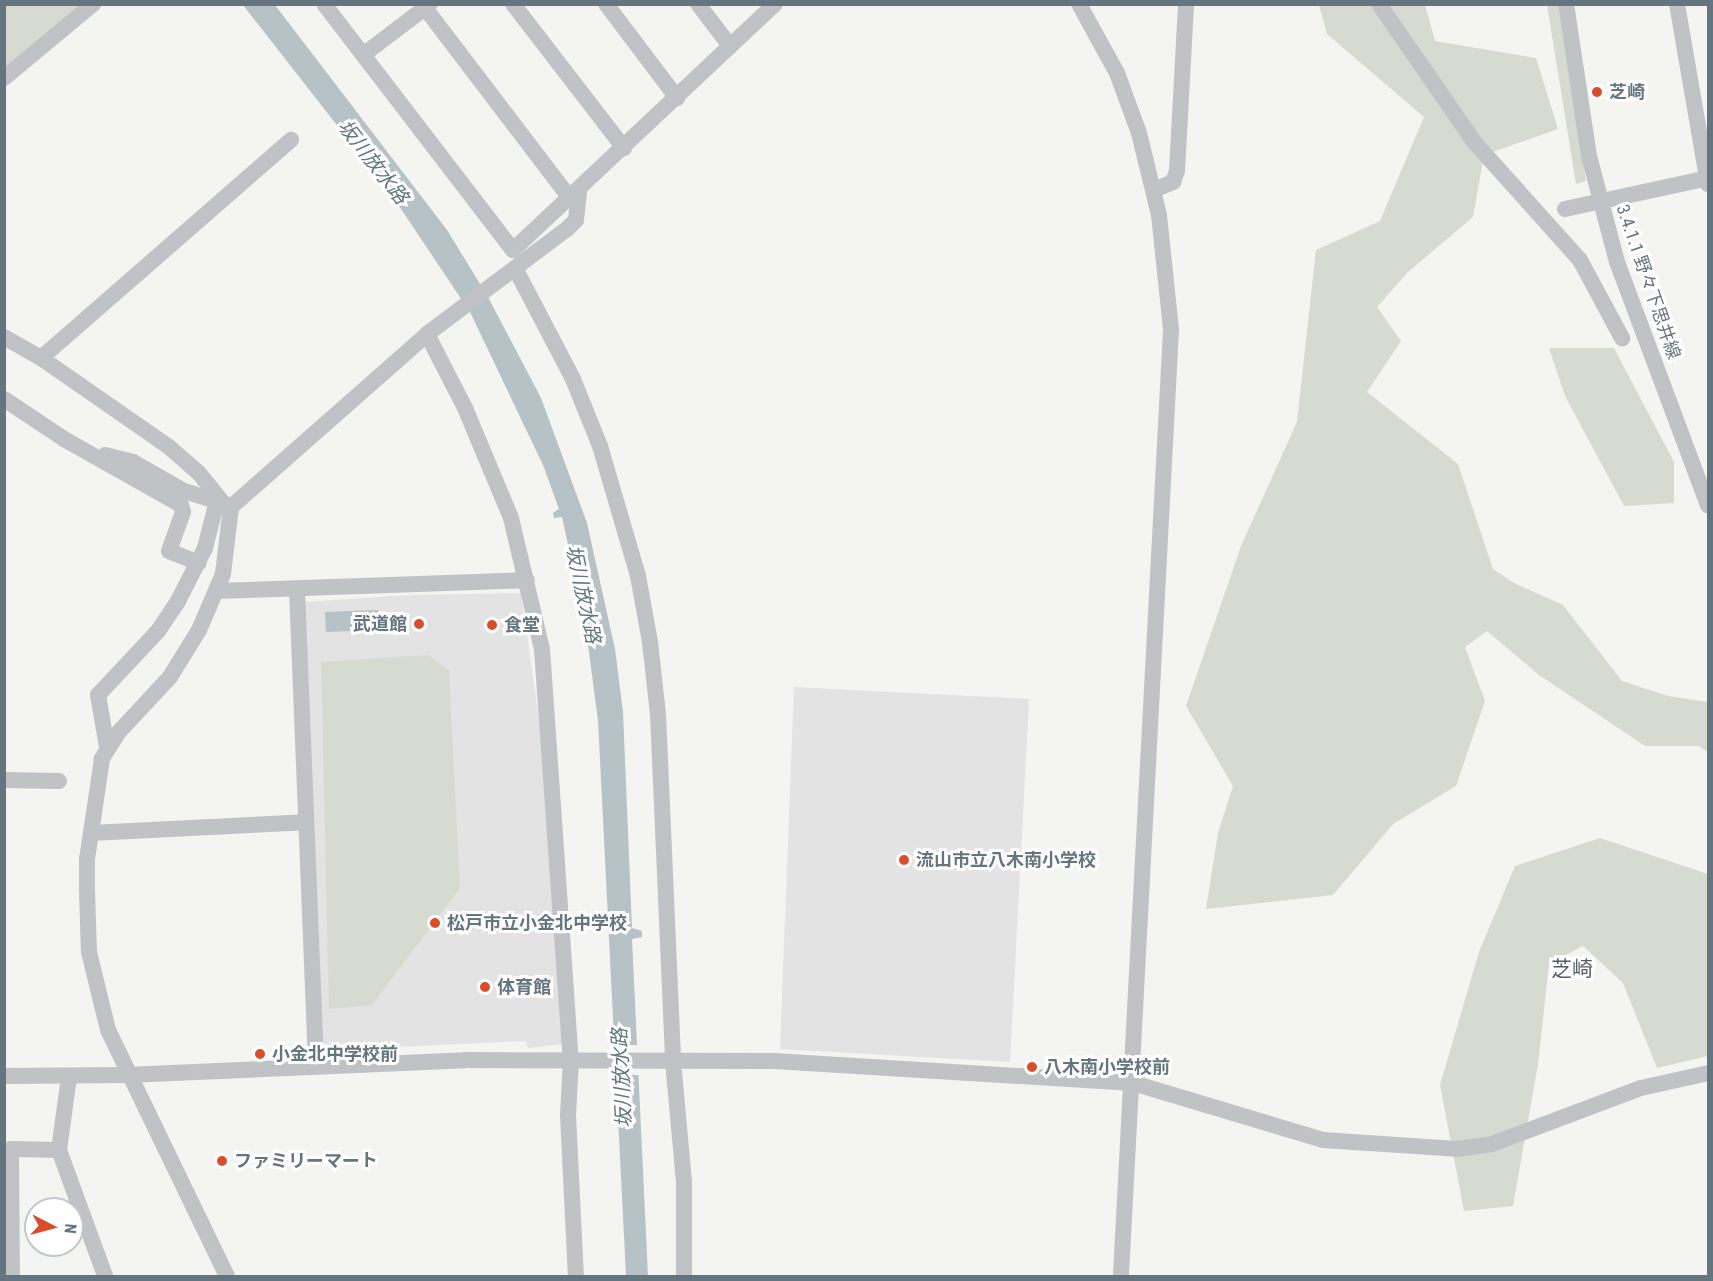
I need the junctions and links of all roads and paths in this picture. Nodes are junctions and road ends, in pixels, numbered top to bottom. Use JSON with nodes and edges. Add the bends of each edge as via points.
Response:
{"nodes":[{"id":1,"x":93,"y":4,"type":"edge"},
{"id":2,"x":324,"y":4,"type":"edge"},
{"id":3,"x":513,"y":4,"type":"edge"},
{"id":4,"x":606,"y":4,"type":"edge"},
{"id":5,"x":698,"y":4,"type":"edge"},
{"id":6,"x":775,"y":4,"type":"edge"},
{"id":7,"x":1079,"y":4,"type":"edge"},
{"id":8,"x":1186,"y":4,"type":"edge"},
{"id":9,"x":1379,"y":4,"type":"edge"},
{"id":10,"x":1566,"y":4,"type":"edge"},
{"id":11,"x":1677,"y":4,"type":"edge"},
{"id":12,"x":426,"y":6,"type":"edge"},
{"id":13,"x":730,"y":46,"type":"junction"},
{"id":14,"x":363,"y":56,"type":"junction"},
{"id":15,"x":4,"y":78,"type":"edge"},
{"id":16,"x":677,"y":98,"type":"junction"},
{"id":17,"x":291,"y":140,"type":"dead end"},
{"id":18,"x":624,"y":148,"type":"junction"},
{"id":19,"x":1708,"y":180,"type":"edge"},
{"id":20,"x":1154,"y":190,"type":"junction"},
{"id":21,"x":575,"y":194,"type":"junction"},
{"id":22,"x":1599,"y":201,"type":"junction"},
{"id":23,"x":1565,"y":209,"type":"dead end"},
{"id":24,"x":510,"y":272,"type":"junction"},
{"id":25,"x":430,"y":332,"type":"junction"},
{"id":26,"x":4,"y":337,"type":"edge"},
{"id":27,"x":1622,"y":338,"type":"dead end"},
{"id":28,"x":41,"y":357,"type":"junction"},
{"id":29,"x":4,"y":399,"type":"edge"},
{"id":30,"x":86,"y":450,"type":"junction"},
{"id":31,"x":224,"y":504,"type":"junction"},
{"id":32,"x":1708,"y":506,"type":"edge"},
{"id":33,"x":199,"y":563,"type":"junction"},
{"id":34,"x":527,"y":580,"type":"junction"},
{"id":35,"x":297,"y":590,"type":"junction"},
{"id":36,"x":217,"y":591,"type":"junction"},
{"id":37,"x":107,"y":747,"type":"junction"},
{"id":38,"x":4,"y":780,"type":"edge"},
{"id":39,"x":59,"y":781,"type":"dead end"},
{"id":40,"x":305,"y":822,"type":"junction"},
{"id":41,"x":91,"y":833,"type":"junction"},
{"id":42,"x":575,"y":1060,"type":"junction"},
{"id":43,"x":668,"y":1061,"type":"junction"},
{"id":44,"x":316,"y":1065,"type":"junction"},
{"id":45,"x":1708,"y":1072,"type":"edge"},
{"id":46,"x":4,"y":1076,"type":"edge"},
{"id":47,"x":128,"y":1076,"type":"junction"},
{"id":48,"x":69,"y":1077,"type":"junction"},
{"id":49,"x":1133,"y":1083,"type":"junction"},
{"id":50,"x":59,"y":1150,"type":"junction"},
{"id":51,"x":12,"y":1276,"type":"edge"},
{"id":52,"x":105,"y":1276,"type":"edge"},
{"id":53,"x":227,"y":1276,"type":"edge"},
{"id":54,"x":576,"y":1276,"type":"edge"},
{"id":55,"x":684,"y":1276,"type":"edge"},
{"id":56,"x":1120,"y":1276,"type":"edge"}],
"edges":[{"from":1,"to":15,"type":"street"},
{"from":2,"to":14,"type":"street"},
{"from":3,"to":18,"type":"street"},
{"from":4,"to":16,"type":"street"},
{"from":5,"to":13,"type":"street"},
{"from":6,"to":13,"type":"street"},
{"from":7,"to":20,"type":"street","via":[[1126,94]]},
{"from":8,"to":20,"type":"street","via":[[1178,171],[1173,182]]},
{"from":9,"to":27,"type":"street","via":[[1475,143],[1580,260]]},
{"from":10,"to":22,"type":"street","name":"3.4.1.1 野々下思井線"},
{"from":11,"to":19,"type":"street"},
{"from":12,"to":14,"type":"street"},
{"from":12,"to":21,"type":"street"},
{"from":13,"to":16,"type":"street"},
{"from":14,"to":21,"type":"street","via":[[513,250]]},
{"from":16,"to":18,"type":"street"},
{"from":17,"to":28,"type":"street"},
{"from":18,"to":21,"type":"street"},
{"from":19,"to":22,"type":"street"},
{"from":20,"to":49,"type":"street","via":[[1171,330]]},
{"from":21,"to":24,"type":"street","via":[[576,220]]},
{"from":22,"to":23,"type":"street"},
{"from":22,"to":32,"type":"street","name":"3.4.1.1 野々下思井線","via":[[1617,262]]},
{"from":24,"to":25,"type":"street"},
{"from":24,"to":43,"type":"street","via":[[573,379],[600,446],[638,576],[658,714]]},
{"from":25,"to":31,"type":"street"},
{"from":25,"to":34,"type":"street","via":[[498,484]]},
{"from":26,"to":28,"type":"street"},
{"from":28,"to":31,"type":"street","via":[[169,447],[198,472]]},
{"from":29,"to":30,"type":"street"},
{"from":30,"to":31,"type":"street","via":[[133,462],[184,491]]},
{"from":30,"to":33,"type":"street","via":[[181,505],[183,512],[169,551]]},
{"from":31,"to":33,"type":"street"},
{"from":31,"to":36,"type":"street","via":[[229,548]]},
{"from":33,"to":37,"type":"street","via":[[158,632],[98,695]]},
{"from":34,"to":35,"type":"street"},
{"from":34,"to":42,"type":"street","via":[[542,649],[549,708]]},
{"from":35,"to":36,"type":"street"},
{"from":35,"to":40,"type":"street"},
{"from":36,"to":37,"type":"street","via":[[171,677]]},
{"from":37,"to":41,"type":"street","via":[[97,782]]},
{"from":38,"to":39,"type":"street"},
{"from":40,"to":41,"type":"street"},
{"from":40,"to":44,"type":"street"},
{"from":41,"to":47,"type":"street","via":[[87,869],[89,952],[105,1022]]},
{"from":42,"to":43,"type":"street"},
{"from":42,"to":44,"type":"street"},
{"from":42,"to":54,"type":"street","via":[[568,1115]]},
{"from":43,"to":49,"type":"street","via":[[774,1061]]},
{"from":43,"to":55,"type":"street","via":[[684,1181]]},
{"from":44,"to":47,"type":"street"},
{"from":45,"to":49,"type":"street","via":[[1641,1088],[1508,1139],[1456,1149],[1323,1140]]},
{"from":46,"to":48,"type":"street"},
{"from":47,"to":48,"type":"street"},
{"from":47,"to":53,"type":"street"},
{"from":48,"to":50,"type":"street"},
{"from":49,"to":56,"type":"street"},
{"from":50,"to":51,"type":"street","via":[[11,1149]]},
{"from":50,"to":52,"type":"street"}]}
